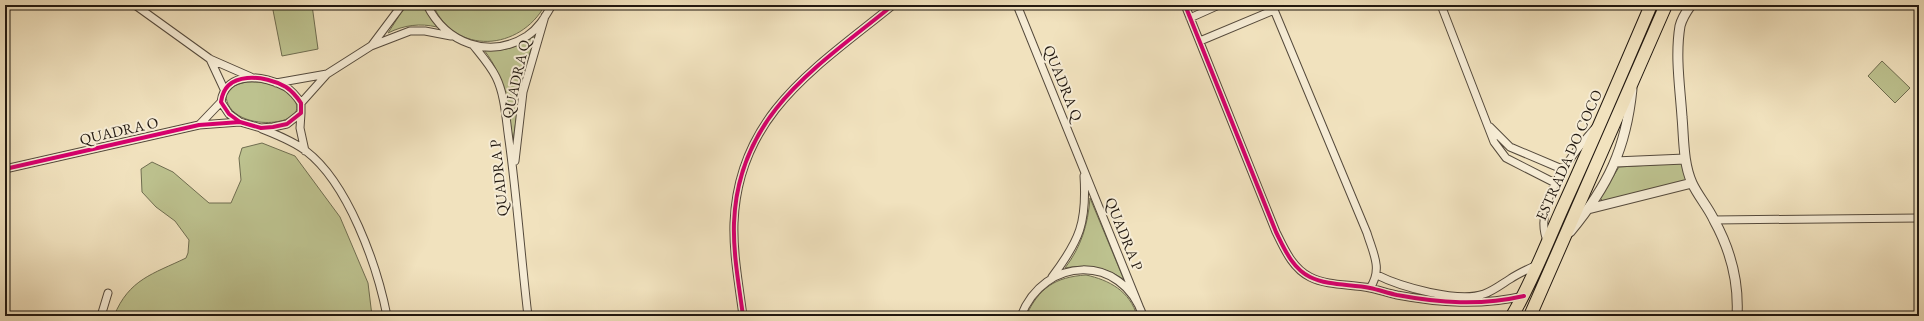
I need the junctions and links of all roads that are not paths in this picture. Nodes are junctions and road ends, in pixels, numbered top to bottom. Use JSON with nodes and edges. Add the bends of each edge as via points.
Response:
{"nodes":[{"id":1,"x":135,"y":5,"type":"edge"},
{"id":2,"x":402,"y":5,"type":"edge"},
{"id":3,"x":427,"y":5,"type":"edge"},
{"id":4,"x":552,"y":5,"type":"edge"},
{"id":5,"x":893,"y":5,"type":"edge"},
{"id":6,"x":1017,"y":5,"type":"edge"},
{"id":7,"x":1185,"y":5,"type":"edge"},
{"id":8,"x":1219,"y":5,"type":"edge"},
{"id":9,"x":1441,"y":5,"type":"edge"},
{"id":10,"x":1651,"y":5,"type":"edge"},
{"id":11,"x":1672,"y":5,"type":"edge"},
{"id":12,"x":1691,"y":5,"type":"edge"},
{"id":13,"x":1273,"y":7,"type":"edge"},
{"id":14,"x":1664,"y":10,"type":"edge"},
{"id":15,"x":546,"y":16,"type":"junction"},
{"id":16,"x":1190,"y":18,"type":"junction"},
{"id":17,"x":451,"y":36,"type":"junction"},
{"id":18,"x":1200,"y":41,"type":"junction"},
{"id":19,"x":473,"y":45,"type":"junction"},
{"id":20,"x":371,"y":46,"type":"junction"},
{"id":21,"x":210,"y":59,"type":"junction"},
{"id":22,"x":327,"y":74,"type":"junction"},
{"id":23,"x":256,"y":79,"type":"junction"},
{"id":24,"x":1633,"y":82,"type":"junction"},
{"id":25,"x":276,"y":83,"type":"junction"},
{"id":26,"x":224,"y":89,"type":"junction"},
{"id":27,"x":221,"y":102,"type":"junction"},
{"id":28,"x":301,"y":103,"type":"junction"},
{"id":29,"x":300,"y":113,"type":"junction"},
{"id":30,"x":1603,"y":119,"type":"junction"},
{"id":31,"x":240,"y":122,"type":"junction"},
{"id":32,"x":1487,"y":124,"type":"junction"},
{"id":33,"x":199,"y":125,"type":"junction"},
{"id":34,"x":261,"y":128,"type":"junction"},
{"id":35,"x":1504,"y":143,"type":"junction"},
{"id":36,"x":1499,"y":150,"type":"junction"},
{"id":37,"x":305,"y":151,"type":"junction"},
{"id":38,"x":1685,"y":159,"type":"junction"},
{"id":39,"x":1615,"y":162,"type":"junction"},
{"id":40,"x":1549,"y":164,"type":"junction"},
{"id":41,"x":5,"y":169,"type":"edge"},
{"id":42,"x":1562,"y":169,"type":"junction"},
{"id":43,"x":1084,"y":172,"type":"junction"},
{"id":44,"x":513,"y":173,"type":"junction"},
{"id":45,"x":1544,"y":177,"type":"junction"},
{"id":46,"x":1555,"y":183,"type":"junction"},
{"id":47,"x":1692,"y":183,"type":"junction"},
{"id":48,"x":1588,"y":209,"type":"junction"},
{"id":49,"x":1919,"y":218,"type":"edge"},
{"id":50,"x":1714,"y":220,"type":"junction"},
{"id":51,"x":1565,"y":237,"type":"junction"},
{"id":52,"x":1548,"y":243,"type":"junction"},
{"id":53,"x":1537,"y":265,"type":"junction"},
{"id":54,"x":1377,"y":275,"type":"junction"},
{"id":55,"x":1051,"y":278,"type":"junction"},
{"id":56,"x":1370,"y":288,"type":"junction"},
{"id":57,"x":1430,"y":291,"type":"junction"},
{"id":58,"x":108,"y":293,"type":"dead end"},
{"id":59,"x":1524,"y":296,"type":"junction"},
{"id":60,"x":1428,"y":299,"type":"junction"},
{"id":61,"x":1466,"y":300,"type":"junction"},
{"id":62,"x":1139,"y":306,"type":"junction"},
{"id":63,"x":101,"y":316,"type":"edge"},
{"id":64,"x":387,"y":316,"type":"edge"},
{"id":65,"x":528,"y":316,"type":"edge"},
{"id":66,"x":743,"y":316,"type":"edge"},
{"id":67,"x":1021,"y":316,"type":"edge"},
{"id":68,"x":1143,"y":316,"type":"edge"},
{"id":69,"x":1512,"y":316,"type":"edge"},
{"id":70,"x":1530,"y":316,"type":"edge"},
{"id":71,"x":1737,"y":316,"type":"edge"}],
"edges":[{"from":1,"to":21,"type":"street"},
{"from":2,"to":20,"type":"street"},
{"from":3,"to":17,"type":"street","via":[[437,22]]},
{"from":4,"to":15,"type":"street"},
{"from":5,"to":66,"type":"street","via":[[783,98],[753,141],[736,194],[734,224]]},
{"from":6,"to":43,"type":"street","name":"QUADRA Q"},
{"from":7,"to":16,"type":"street"},
{"from":8,"to":16,"type":"street"},
{"from":9,"to":32,"type":"street"},
{"from":10,"to":30,"type":"highway","name":"ESTRADA DO COCO"},
{"from":11,"to":14,"type":"highway"},
{"from":12,"to":38,"type":"street","via":[[1680,25],[1678,44]]},
{"from":13,"to":18,"type":"street"},
{"from":13,"to":54,"type":"street","via":[[1366,233],[1374,255]]},
{"from":14,"to":24,"type":"highway","name":"ESTRADA DO COCO"},
{"from":15,"to":19,"type":"street","via":[[528,36],[509,44],[489,48]]},
{"from":15,"to":44,"type":"street","name":"QUADRA Q","via":[[523,92]]},
{"from":16,"to":18,"type":"street"},
{"from":17,"to":19,"type":"street"},
{"from":17,"to":20,"type":"street","via":[[410,31]]},
{"from":18,"to":56,"type":"street","via":[[1287,254],[1298,269],[1310,277]]},
{"from":19,"to":44,"type":"street","name":"QUADRA P","via":[[497,79],[505,113]]},
{"from":20,"to":22,"type":"street"},
{"from":21,"to":23,"type":"street"},
{"from":21,"to":26,"type":"street"},
{"from":22,"to":25,"type":"street"},
{"from":22,"to":28,"type":"street"},
{"from":23,"to":25,"type":"street"},
{"from":23,"to":26,"type":"street","via":[[234,80]]},
{"from":24,"to":39,"type":"street","via":[[1625,135]]},
{"from":24,"to":51,"type":"highway","name":"ESTRADA DO COCO"},
{"from":25,"to":28,"type":"street","via":[[287,87]]},
{"from":26,"to":27,"type":"street"},
{"from":27,"to":31,"type":"street","via":[[229,114]]},
{"from":27,"to":33,"type":"street"},
{"from":28,"to":29,"type":"street"},
{"from":29,"to":34,"type":"street","via":[[287,124]]},
{"from":29,"to":37,"type":"street"},
{"from":30,"to":42,"type":"street"},
{"from":30,"to":52,"type":"highway","name":"ESTRADA DO COCO"},
{"from":31,"to":33,"type":"street","name":"QUADRA O"},
{"from":31,"to":34,"type":"street"},
{"from":32,"to":35,"type":"street"},
{"from":32,"to":36,"type":"street"},
{"from":33,"to":41,"type":"street","name":"QUADRA O"},
{"from":34,"to":37,"type":"street"},
{"from":35,"to":36,"type":"street","via":[[1504,147]]},
{"from":35,"to":40,"type":"street"},
{"from":36,"to":45,"type":"street","via":[[1506,158]]},
{"from":37,"to":64,"type":"street","via":[[332,179],[349,208],[362,235]]},
{"from":38,"to":39,"type":"street"},
{"from":38,"to":47,"type":"street"},
{"from":39,"to":48,"type":"street"},
{"from":40,"to":42,"type":"street"},
{"from":40,"to":45,"type":"street"},
{"from":42,"to":46,"type":"street"},
{"from":43,"to":55,"type":"street","via":[[1086,200],[1077,240]]},
{"from":43,"to":62,"type":"street","name":"QUADRA P"},
{"from":44,"to":65,"type":"street","name":"QUADRA P"},
{"from":45,"to":46,"type":"street"},
{"from":46,"to":52,"type":"street","via":[[1543,221]]},
{"from":47,"to":48,"type":"street"},
{"from":47,"to":50,"type":"street"},
{"from":48,"to":51,"type":"street"},
{"from":49,"to":50,"type":"street"},
{"from":50,"to":71,"type":"street","via":[[1734,274]]},
{"from":51,"to":70,"type":"highway","name":"ESTRADA DO COCO"},
{"from":52,"to":53,"type":"highway","name":"ESTRADA DO COCO"},
{"from":53,"to":59,"type":"highway","name":"ESTRADA DO COCO"},
{"from":53,"to":61,"type":"street","via":[[1484,294]]},
{"from":54,"to":56,"type":"street"},
{"from":54,"to":57,"type":"street","via":[[1400,285]]},
{"from":55,"to":62,"type":"street","via":[[1067,272],[1085,270],[1101,273],[1117,280],[1130,291]]},
{"from":55,"to":67,"type":"street","via":[[1037,288],[1026,302]]},
{"from":56,"to":60,"type":"street","via":[[1396,295]]},
{"from":57,"to":60,"type":"street"},
{"from":57,"to":61,"type":"street"},
{"from":58,"to":63,"type":"street"},
{"from":59,"to":61,"type":"street","via":[[1492,302]]},
{"from":59,"to":69,"type":"highway","name":"ESTRADA DO COCO"},
{"from":60,"to":61,"type":"street"},
{"from":62,"to":68,"type":"street"}]}
